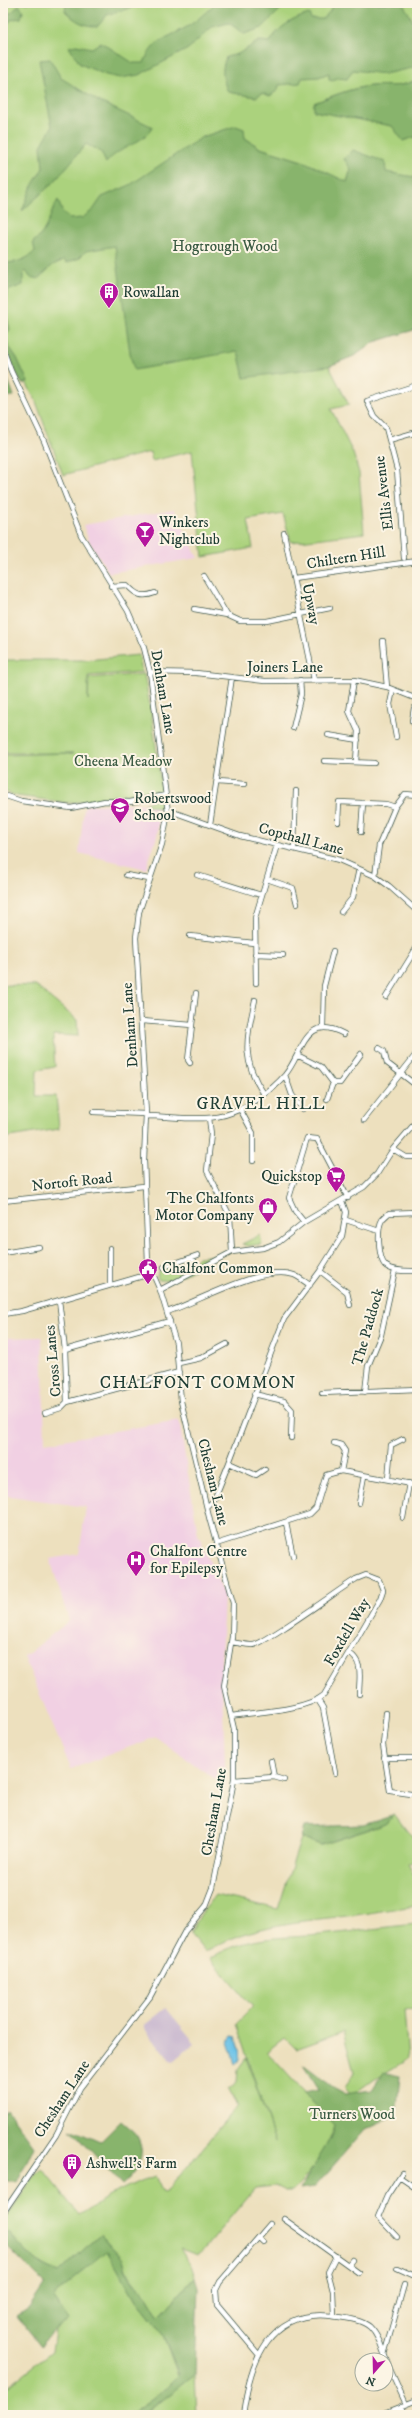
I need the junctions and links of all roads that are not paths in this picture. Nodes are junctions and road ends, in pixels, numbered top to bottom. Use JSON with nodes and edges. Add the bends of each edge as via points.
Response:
{"nodes":[{"id":1,"x":3,"y":348,"type":"edge"},
{"id":2,"x":417,"y":385,"type":"edge"},
{"id":3,"x":417,"y":432,"type":"edge"},
{"id":4,"x":389,"y":440,"type":"junction"},
{"id":5,"x":284,"y":533,"type":"dead end"},
{"id":6,"x":403,"y":560,"type":"junction"},
{"id":7,"x":417,"y":561,"type":"edge"},
{"id":8,"x":204,"y":576,"type":"dead end"},
{"id":9,"x":294,"y":578,"type":"junction"},
{"id":10,"x":111,"y":586,"type":"junction"},
{"id":11,"x":155,"y":593,"type":"dead end"},
{"id":12,"x":330,"y":608,"type":"dead end"},
{"id":13,"x":194,"y":609,"type":"dead end"},
{"id":14,"x":227,"y":614,"type":"junction"},
{"id":15,"x":300,"y":614,"type":"junction"},
{"id":16,"x":384,"y":641,"type":"dead end"},
{"id":17,"x":150,"y":672,"type":"junction"},
{"id":18,"x":232,"y":678,"type":"junction"},
{"id":19,"x":300,"y":680,"type":"junction"},
{"id":20,"x":314,"y":680,"type":"junction"},
{"id":21,"x":354,"y":680,"type":"junction"},
{"id":22,"x":387,"y":687,"type":"junction"},
{"id":23,"x":394,"y":690,"type":"junction"},
{"id":24,"x":417,"y":692,"type":"edge"},
{"id":25,"x":416,"y":699,"type":"edge"},
{"id":26,"x":414,"y":708,"type":"dead end"},
{"id":27,"x":417,"y":727,"type":"edge"},
{"id":28,"x":293,"y":728,"type":"dead end"},
{"id":29,"x":328,"y":735,"type":"dead end"},
{"id":30,"x":396,"y":737,"type":"dead end"},
{"id":31,"x":358,"y":740,"type":"junction"},
{"id":32,"x":324,"y":762,"type":"dead end"},
{"id":33,"x":356,"y":762,"type":"junction"},
{"id":34,"x":374,"y":763,"type":"dead end"},
{"id":35,"x":217,"y":782,"type":"junction"},
{"id":36,"x":245,"y":784,"type":"dead end"},
{"id":37,"x":296,"y":791,"type":"dead end"},
{"id":38,"x":166,"y":794,"type":"junction"},
{"id":39,"x":3,"y":795,"type":"edge"},
{"id":40,"x":417,"y":795,"type":"edge"},
{"id":41,"x":363,"y":803,"type":"junction"},
{"id":42,"x":395,"y":806,"type":"junction"},
{"id":43,"x":168,"y":812,"type":"junction"},
{"id":44,"x":338,"y":822,"type":"dead end"},
{"id":45,"x":210,"y":825,"type":"junction"},
{"id":46,"x":361,"y":832,"type":"dead end"},
{"id":47,"x":277,"y":845,"type":"junction"},
{"id":48,"x":294,"y":848,"type":"junction"},
{"id":49,"x":359,"y":869,"type":"junction"},
{"id":50,"x":126,"y":875,"type":"dead end"},
{"id":51,"x":197,"y":875,"type":"dead end"},
{"id":52,"x":374,"y":876,"type":"junction"},
{"id":53,"x":149,"y":879,"type":"junction"},
{"id":54,"x":266,"y":879,"type":"junction"},
{"id":55,"x":261,"y":895,"type":"junction"},
{"id":56,"x":297,"y":904,"type":"dead end"},
{"id":57,"x":417,"y":911,"type":"edge"},
{"id":58,"x":341,"y":912,"type":"dead end"},
{"id":59,"x":190,"y":936,"type":"dead end"},
{"id":60,"x":254,"y":944,"type":"junction"},
{"id":61,"x":417,"y":947,"type":"edge"},
{"id":62,"x":333,"y":951,"type":"dead end"},
{"id":63,"x":255,"y":954,"type":"junction"},
{"id":64,"x":283,"y":955,"type":"dead end"},
{"id":65,"x":256,"y":983,"type":"dead end"},
{"id":66,"x":196,"y":993,"type":"dead end"},
{"id":67,"x":386,"y":997,"type":"dead end"},
{"id":68,"x":255,"y":1000,"type":"dead end"},
{"id":69,"x":142,"y":1021,"type":"junction"},
{"id":70,"x":192,"y":1025,"type":"junction"},
{"id":71,"x":323,"y":1027,"type":"junction"},
{"id":72,"x":344,"y":1034,"type":"dead end"},
{"id":73,"x":379,"y":1048,"type":"dead end"},
{"id":74,"x":417,"y":1053,"type":"edge"},
{"id":75,"x":361,"y":1054,"type":"dead end"},
{"id":76,"x":297,"y":1055,"type":"junction"},
{"id":77,"x":190,"y":1063,"type":"dead end"},
{"id":78,"x":400,"y":1072,"type":"junction"},
{"id":79,"x":285,"y":1074,"type":"junction"},
{"id":80,"x":333,"y":1082,"type":"junction"},
{"id":81,"x":417,"y":1086,"type":"edge"},
{"id":82,"x":264,"y":1094,"type":"junction"},
{"id":83,"x":327,"y":1099,"type":"dead end"},
{"id":84,"x":240,"y":1109,"type":"junction"},
{"id":85,"x":303,"y":1109,"type":"dead end"},
{"id":86,"x":93,"y":1112,"type":"dead end"},
{"id":87,"x":146,"y":1115,"type":"junction"},
{"id":88,"x":209,"y":1118,"type":"junction"},
{"id":89,"x":364,"y":1120,"type":"dead end"},
{"id":90,"x":417,"y":1121,"type":"edge"},
{"id":91,"x":393,"y":1149,"type":"junction"},
{"id":92,"x":417,"y":1157,"type":"edge"},
{"id":93,"x":253,"y":1160,"type":"dead end"},
{"id":94,"x":144,"y":1186,"type":"junction"},
{"id":95,"x":348,"y":1198,"type":"junction"},
{"id":96,"x":3,"y":1201,"type":"edge"},
{"id":97,"x":342,"y":1201,"type":"junction"},
{"id":98,"x":417,"y":1212,"type":"edge"},
{"id":99,"x":346,"y":1220,"type":"junction"},
{"id":100,"x":304,"y":1222,"type":"junction"},
{"id":101,"x":379,"y":1231,"type":"junction"},
{"id":102,"x":40,"y":1247,"type":"dead end"},
{"id":103,"x":110,"y":1248,"type":"dead end"},
{"id":104,"x":232,"y":1252,"type":"junction"},
{"id":105,"x":3,"y":1253,"type":"edge"},
{"id":106,"x":164,"y":1267,"type":"dead end"},
{"id":107,"x":395,"y":1270,"type":"junction"},
{"id":108,"x":320,"y":1271,"type":"junction"},
{"id":109,"x":417,"y":1271,"type":"edge"},
{"id":110,"x":197,"y":1272,"type":"junction"},
{"id":111,"x":153,"y":1273,"type":"junction"},
{"id":112,"x":110,"y":1284,"type":"junction"},
{"id":113,"x":310,"y":1285,"type":"junction"},
{"id":114,"x":160,"y":1290,"type":"junction"},
{"id":115,"x":59,"y":1300,"type":"junction"},
{"id":116,"x":350,"y":1306,"type":"dead end"},
{"id":117,"x":167,"y":1312,"type":"junction"},
{"id":118,"x":3,"y":1314,"type":"edge"},
{"id":119,"x":170,"y":1320,"type":"junction"},
{"id":120,"x":227,"y":1344,"type":"dead end"},
{"id":121,"x":65,"y":1350,"type":"junction"},
{"id":122,"x":179,"y":1363,"type":"junction"},
{"id":123,"x":179,"y":1372,"type":"junction"},
{"id":124,"x":417,"y":1389,"type":"edge"},
{"id":125,"x":365,"y":1392,"type":"junction"},
{"id":126,"x":322,"y":1393,"type":"dead end"},
{"id":127,"x":254,"y":1394,"type":"junction"},
{"id":128,"x":67,"y":1402,"type":"junction"},
{"id":129,"x":44,"y":1414,"type":"dead end"},
{"id":130,"x":291,"y":1438,"type":"dead end"},
{"id":131,"x":403,"y":1439,"type":"dead end"},
{"id":132,"x":334,"y":1443,"type":"dead end"},
{"id":133,"x":229,"y":1463,"type":"junction"},
{"id":134,"x":265,"y":1469,"type":"dead end"},
{"id":135,"x":341,"y":1471,"type":"junction"},
{"id":136,"x":364,"y":1476,"type":"junction"},
{"id":137,"x":388,"y":1479,"type":"junction"},
{"id":138,"x":409,"y":1483,"type":"junction"},
{"id":139,"x":417,"y":1485,"type":"edge"},
{"id":140,"x":359,"y":1503,"type":"dead end"},
{"id":141,"x":207,"y":1507,"type":"junction"},
{"id":142,"x":402,"y":1518,"type":"dead end"},
{"id":143,"x":286,"y":1523,"type":"junction"},
{"id":144,"x":216,"y":1544,"type":"junction"},
{"id":145,"x":293,"y":1556,"type":"dead end"},
{"id":146,"x":231,"y":1642,"type":"junction"},
{"id":147,"x":349,"y":1653,"type":"junction"},
{"id":148,"x":359,"y":1694,"type":"dead end"},
{"id":149,"x":318,"y":1700,"type":"junction"},
{"id":150,"x":386,"y":1713,"type":"dead end"},
{"id":151,"x":232,"y":1716,"type":"junction"},
{"id":152,"x":384,"y":1758,"type":"junction"},
{"id":153,"x":417,"y":1758,"type":"edge"},
{"id":154,"x":271,"y":1761,"type":"dead end"},
{"id":155,"x":335,"y":1773,"type":"dead end"},
{"id":156,"x":274,"y":1777,"type":"junction"},
{"id":157,"x":234,"y":1780,"type":"junction"},
{"id":158,"x":284,"y":1780,"type":"dead end"},
{"id":159,"x":411,"y":1794,"type":"dead end"},
{"id":160,"x":417,"y":2189,"type":"edge"},
{"id":161,"x":3,"y":2213,"type":"edge"},
{"id":162,"x":285,"y":2222,"type":"dead end"},
{"id":163,"x":270,"y":2224,"type":"dead end"},
{"id":164,"x":397,"y":2237,"type":"dead end"},
{"id":165,"x":259,"y":2238,"type":"junction"},
{"id":166,"x":263,"y":2242,"type":"dead end"},
{"id":167,"x":336,"y":2256,"type":"junction"},
{"id":168,"x":352,"y":2260,"type":"dead end"},
{"id":169,"x":348,"y":2265,"type":"junction"},
{"id":170,"x":396,"y":2268,"type":"dead end"},
{"id":171,"x":360,"y":2273,"type":"dead end"},
{"id":172,"x":417,"y":2276,"type":"edge"},
{"id":173,"x":404,"y":2285,"type":"dead end"},
{"id":174,"x":334,"y":2316,"type":"junction"},
{"id":175,"x":383,"y":2352,"type":"edge"},
{"id":176,"x":385,"y":2352,"type":"edge"},
{"id":177,"x":259,"y":2355,"type":"junction"},
{"id":178,"x":394,"y":2380,"type":"edge"},
{"id":179,"x":417,"y":2400,"type":"edge"},
{"id":180,"x":404,"y":2405,"type":"junction"},
{"id":181,"x":243,"y":2415,"type":"edge"},
{"id":182,"x":379,"y":2415,"type":"edge"},
{"id":183,"x":404,"y":2415,"type":"edge"}],
"edges":[{"from":1,"to":10,"type":"street","name":"Denham Lane","via":[[44,441],[81,535]]},
{"from":2,"to":4,"type":"street","name":"Ellis Avenue","via":[[367,401],[374,416],[386,428]]},
{"from":3,"to":4,"type":"street"},
{"from":4,"to":6,"type":"street","name":"Ellis Avenue","via":[[397,470]]},
{"from":5,"to":9,"type":"street","name":"Upway"},
{"from":6,"to":7,"type":"street","name":"Chiltern Hill","via":[[408,558],[409,561]]},
{"from":6,"to":9,"type":"street","name":"Chiltern Hill"},
{"from":8,"to":14,"type":"street"},
{"from":9,"to":15,"type":"street","name":"Upway"},
{"from":10,"to":11,"type":"street","via":[[127,585],[135,593],[144,596]]},
{"from":10,"to":17,"type":"street","name":"Denham Lane","via":[[128,611],[144,648]]},
{"from":12,"to":15,"type":"street"},
{"from":13,"to":14,"type":"street"},
{"from":14,"to":15,"type":"street","via":[[240,621],[267,622]]},
{"from":15,"to":20,"type":"street","name":"Upway"},
{"from":16,"to":22,"type":"street"},
{"from":17,"to":18,"type":"street","name":"Joiners Lane","via":[[196,673]]},
{"from":17,"to":38,"type":"street","name":"Denham Lane"},
{"from":18,"to":19,"type":"street","name":"Joiners Lane","via":[[265,681]]},
{"from":18,"to":35,"type":"street"},
{"from":19,"to":20,"type":"street","name":"Joiners Lane"},
{"from":19,"to":28,"type":"street","via":[[301,694]]},
{"from":20,"to":21,"type":"street","name":"Joiners Lane"},
{"from":21,"to":22,"type":"street","name":"Joiners Lane"},
{"from":21,"to":31,"type":"street","via":[[349,711],[358,731]]},
{"from":22,"to":23,"type":"street","name":"Joiners Lane"},
{"from":23,"to":25,"type":"street","name":"Joiners Lane"},
{"from":23,"to":30,"type":"street","via":[[390,704]]},
{"from":24,"to":25,"type":"street"},
{"from":26,"to":27,"type":"street","via":[[412,721]]},
{"from":29,"to":31,"type":"street"},
{"from":31,"to":33,"type":"street"},
{"from":32,"to":33,"type":"street"},
{"from":33,"to":34,"type":"street"},
{"from":35,"to":36,"type":"street"},
{"from":35,"to":45,"type":"street"},
{"from":37,"to":48,"type":"street"},
{"from":38,"to":39,"type":"street","via":[[130,802],[105,801],[71,808],[21,801]]},
{"from":38,"to":43,"type":"street","name":"Denham Lane"},
{"from":40,"to":42,"type":"street","via":[[404,794]]},
{"from":41,"to":42,"type":"street"},
{"from":41,"to":44,"type":"street","via":[[339,800]]},
{"from":41,"to":46,"type":"street"},
{"from":42,"to":52,"type":"street","via":[[380,845]]},
{"from":43,"to":45,"type":"street","name":"Copthall Lane"},
{"from":43,"to":53,"type":"street","name":"Denham Lane","via":[[162,844]]},
{"from":45,"to":47,"type":"street","name":"Copthall Lane"},
{"from":47,"to":48,"type":"street","name":"Copthall Lane"},
{"from":47,"to":54,"type":"street"},
{"from":48,"to":49,"type":"street","name":"Copthall Lane","via":[[339,860]]},
{"from":49,"to":52,"type":"street","name":"Copthall Lane"},
{"from":49,"to":58,"type":"street","via":[[353,897]]},
{"from":50,"to":53,"type":"street"},
{"from":51,"to":55,"type":"street"},
{"from":52,"to":57,"type":"street","name":"Copthall Lane"},
{"from":53,"to":69,"type":"street","name":"Denham Lane","via":[[139,912],[136,938]]},
{"from":54,"to":55,"type":"street"},
{"from":54,"to":56,"type":"street","via":[[294,888]]},
{"from":55,"to":60,"type":"street","via":[[255,918]]},
{"from":59,"to":60,"type":"street"},
{"from":60,"to":63,"type":"street"},
{"from":61,"to":67,"type":"street"},
{"from":62,"to":71,"type":"street","via":[[324,986]]},
{"from":63,"to":64,"type":"street"},
{"from":63,"to":65,"type":"street"},
{"from":66,"to":70,"type":"street"},
{"from":68,"to":82,"type":"street","via":[[246,1040],[247,1055],[253,1078]]},
{"from":69,"to":70,"type":"street"},
{"from":69,"to":87,"type":"street","name":"Denham Lane"},
{"from":70,"to":77,"type":"street","via":[[188,1060]]},
{"from":71,"to":72,"type":"street"},
{"from":71,"to":76,"type":"street","via":[[309,1034]]},
{"from":73,"to":78,"type":"street","via":[[384,1051],[387,1063]]},
{"from":74,"to":78,"type":"street"},
{"from":75,"to":80,"type":"street","via":[[340,1083]]},
{"from":76,"to":79,"type":"street"},
{"from":76,"to":80,"type":"street","via":[[321,1067]]},
{"from":78,"to":81,"type":"street"},
{"from":78,"to":89,"type":"street"},
{"from":79,"to":82,"type":"street"},
{"from":79,"to":85,"type":"street","via":[[292,1095]]},
{"from":80,"to":83,"type":"street"},
{"from":82,"to":84,"type":"street"},
{"from":84,"to":88,"type":"street","via":[[220,1117]]},
{"from":84,"to":93,"type":"street","via":[[253,1133]]},
{"from":86,"to":87,"type":"street"},
{"from":87,"to":88,"type":"street"},
{"from":87,"to":94,"type":"street","name":"Denham Lane"},
{"from":88,"to":104,"type":"street","via":[[211,1134],[207,1171],[230,1216]]},
{"from":90,"to":91,"type":"street"},
{"from":91,"to":92,"type":"street","via":[[406,1157]]},
{"from":91,"to":95,"type":"street","via":[[377,1174],[364,1188]]},
{"from":94,"to":96,"type":"street","name":"Nortoft Road"},
{"from":94,"to":111,"type":"street","name":"Denham Lane","via":[[148,1263]]},
{"from":95,"to":97,"type":"street"},
{"from":95,"to":100,"type":"street","via":[[317,1139],[307,1138],[290,1198],[295,1211]]},
{"from":97,"to":99,"type":"street"},
{"from":97,"to":100,"type":"street"},
{"from":98,"to":101,"type":"street","via":[[389,1213],[381,1221]]},
{"from":99,"to":101,"type":"street"},
{"from":99,"to":108,"type":"street","via":[[342,1236]]},
{"from":100,"to":104,"type":"street","via":[[279,1242],[263,1248]]},
{"from":101,"to":107,"type":"street","via":[[380,1257],[385,1266]]},
{"from":102,"to":105,"type":"street"},
{"from":103,"to":112,"type":"street"},
{"from":104,"to":110,"type":"street"},
{"from":106,"to":110,"type":"street","via":[[195,1256]]},
{"from":107,"to":109,"type":"street"},
{"from":107,"to":125,"type":"street","name":"The Paddock","via":[[381,1335],[368,1366]]},
{"from":108,"to":113,"type":"street"},
{"from":108,"to":116,"type":"street","via":[[347,1292]]},
{"from":110,"to":114,"type":"street"},
{"from":111,"to":112,"type":"street"},
{"from":111,"to":114,"type":"street","name":"Denham Lane"},
{"from":112,"to":115,"type":"street"},
{"from":113,"to":117,"type":"street","via":[[294,1275],[276,1272],[222,1288],[193,1304]]},
{"from":113,"to":127,"type":"street","via":[[284,1319]]},
{"from":114,"to":117,"type":"street","name":"Chesham Lane"},
{"from":115,"to":118,"type":"street"},
{"from":115,"to":121,"type":"street","name":"Cross Lanes"},
{"from":117,"to":119,"type":"street","name":"Chesham Lane"},
{"from":119,"to":121,"type":"street"},
{"from":119,"to":122,"type":"street","name":"Chesham Lane"},
{"from":120,"to":122,"type":"street","via":[[201,1358]]},
{"from":121,"to":128,"type":"street","name":"Cross Lanes"},
{"from":122,"to":123,"type":"street","name":"Chesham Lane"},
{"from":123,"to":128,"type":"street","name":"Cross Lanes"},
{"from":123,"to":141,"type":"street","name":"Chesham Lane","via":[[181,1401]]},
{"from":124,"to":125,"type":"street"},
{"from":125,"to":126,"type":"street"},
{"from":127,"to":130,"type":"street","via":[[284,1402],[292,1410]]},
{"from":127,"to":133,"type":"street"},
{"from":128,"to":129,"type":"street","via":[[62,1408]]},
{"from":131,"to":137,"type":"street","via":[[391,1445]]},
{"from":132,"to":135,"type":"street","via":[[341,1445],[345,1451]]},
{"from":133,"to":134,"type":"street","via":[[256,1475]]},
{"from":133,"to":141,"type":"street","via":[[214,1500]]},
{"from":135,"to":136,"type":"street"},
{"from":135,"to":143,"type":"street","via":[[326,1474],[316,1508],[310,1514]]},
{"from":136,"to":137,"type":"street"},
{"from":136,"to":140,"type":"street"},
{"from":137,"to":138,"type":"street"},
{"from":138,"to":139,"type":"street"},
{"from":138,"to":142,"type":"street"},
{"from":141,"to":144,"type":"street","name":"Chesham Lane"},
{"from":143,"to":144,"type":"street"},
{"from":143,"to":145,"type":"street"},
{"from":144,"to":146,"type":"street","name":"Chesham Lane","via":[[233,1602]]},
{"from":146,"to":147,"type":"street","name":"Foxdell Way","via":[[253,1645],[266,1640],[326,1597],[366,1575],[379,1580],[383,1590]]},
{"from":146,"to":151,"type":"street","name":"Chesham Lane","via":[[224,1686]]},
{"from":147,"to":148,"type":"street","via":[[360,1665]]},
{"from":147,"to":149,"type":"street","name":"Foxdell Way","via":[[324,1696]]},
{"from":149,"to":151,"type":"street"},
{"from":149,"to":155,"type":"street","via":[[323,1708]]},
{"from":150,"to":152,"type":"street"},
{"from":151,"to":157,"type":"street","name":"Chesham Lane","via":[[236,1745]]},
{"from":152,"to":153,"type":"street"},
{"from":152,"to":159,"type":"street","via":[[390,1791]]},
{"from":154,"to":156,"type":"street"},
{"from":156,"to":157,"type":"street"},
{"from":156,"to":158,"type":"street"},
{"from":157,"to":161,"type":"street","name":"Chesham Lane","via":[[213,1888],[206,1906],[186,1932],[150,1997],[80,2088],[36,2167]]},
{"from":160,"to":164,"type":"street","via":[[402,2176],[387,2196],[378,2217]]},
{"from":162,"to":167,"type":"street"},
{"from":163,"to":165,"type":"street"},
{"from":165,"to":166,"type":"street"},
{"from":165,"to":177,"type":"street","via":[[220,2282],[216,2290],[216,2305]]},
{"from":167,"to":169,"type":"street"},
{"from":167,"to":174,"type":"street","via":[[328,2272],[333,2291]]},
{"from":168,"to":169,"type":"street"},
{"from":169,"to":171,"type":"street"},
{"from":170,"to":172,"type":"street"},
{"from":173,"to":176,"type":"street"},
{"from":174,"to":175,"type":"street","via":[[368,2325],[378,2338]]},
{"from":174,"to":177,"type":"street","via":[[313,2314],[287,2322],[277,2329]]},
{"from":177,"to":181,"type":"street","via":[[249,2380]]},
{"from":178,"to":180,"type":"street"},
{"from":179,"to":180,"type":"street"},
{"from":180,"to":182,"type":"street"},
{"from":180,"to":183,"type":"street"}]}
